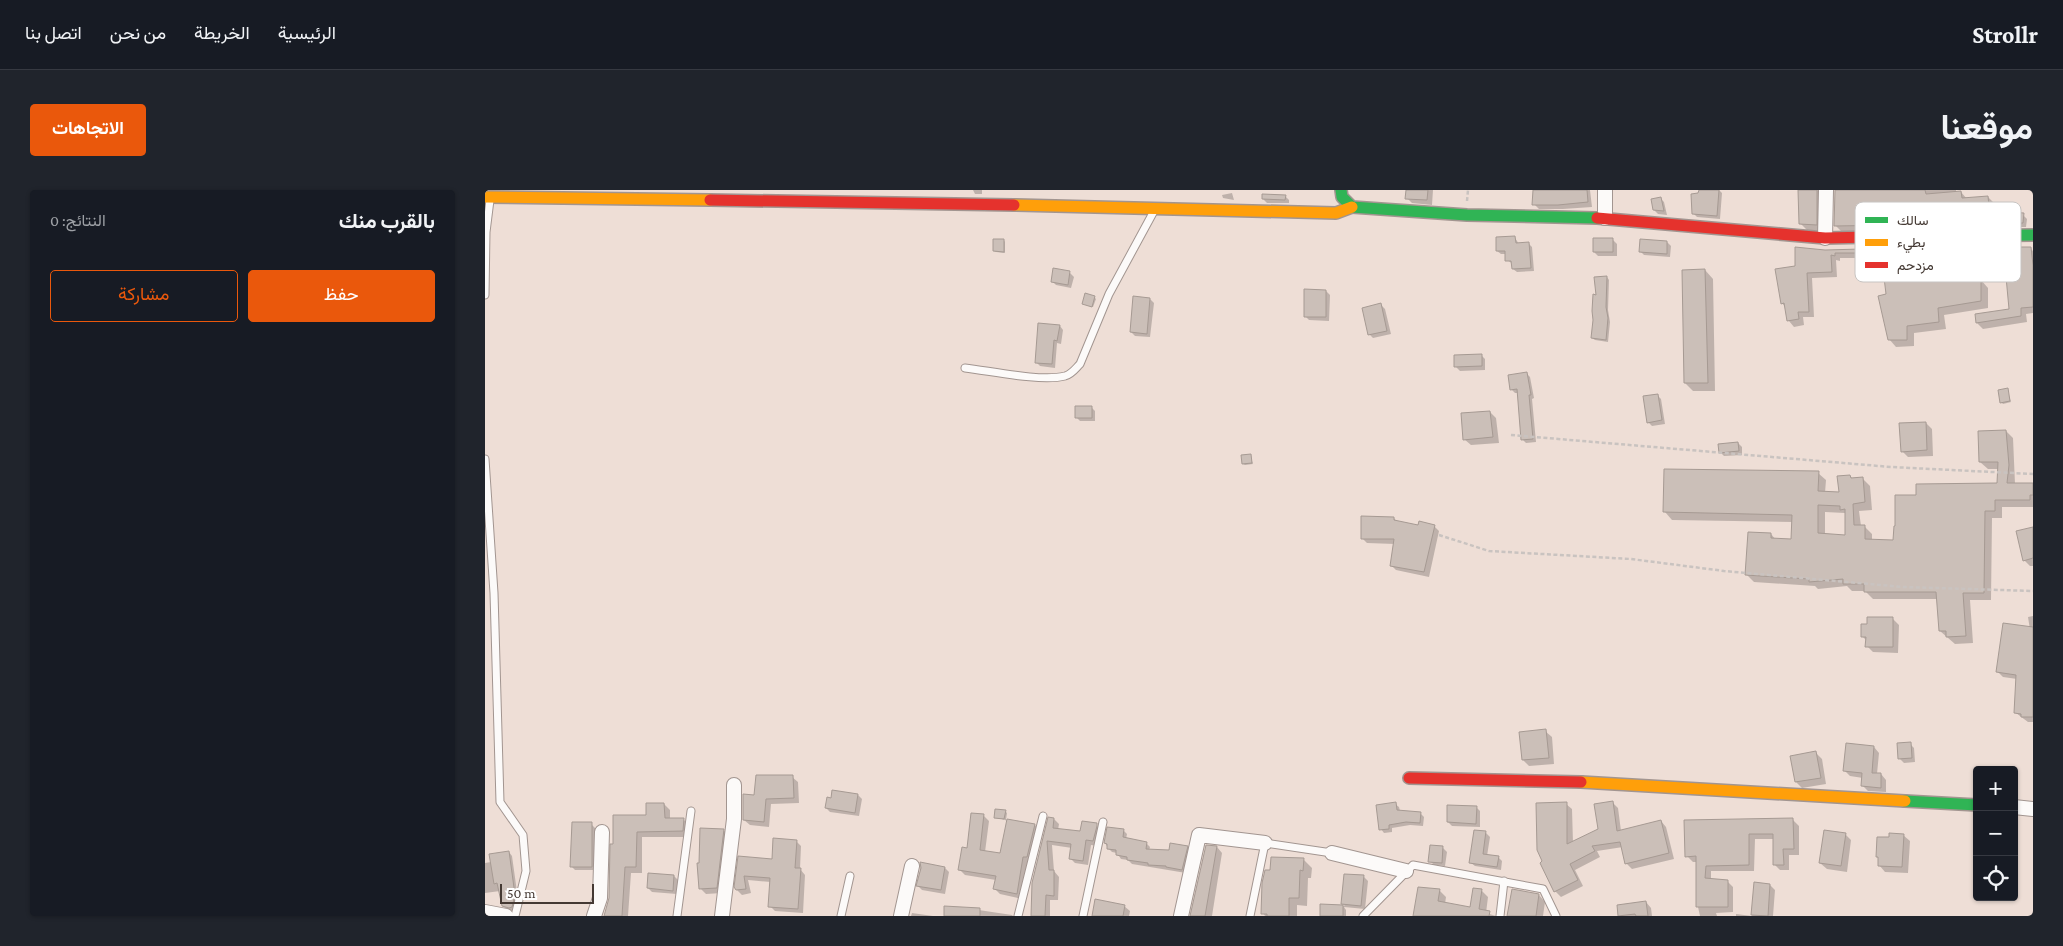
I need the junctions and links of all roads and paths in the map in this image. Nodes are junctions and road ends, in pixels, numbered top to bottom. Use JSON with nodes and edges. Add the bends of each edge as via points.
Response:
{"nodes":[{"id":1,"x":1341,"y":190,"type":"edge"},
{"id":2,"x":1605,"y":190,"type":"edge"},
{"id":3,"x":1826,"y":190,"type":"edge"},
{"id":4,"x":487,"y":197,"type":"edge"},
{"id":5,"x":1156,"y":208,"type":"junction"},
{"id":6,"x":1352,"y":208,"type":"junction"},
{"id":7,"x":1605,"y":218,"type":"junction"},
{"id":8,"x":1825,"y":238,"type":"junction"},
{"id":9,"x":1855,"y":238,"type":"edge"},
{"id":10,"x":485,"y":295,"type":"edge"},
{"id":11,"x":965,"y":368,"type":"dead end"},
{"id":12,"x":1511,"y":435,"type":"dead end"},
{"id":13,"x":485,"y":459,"type":"edge"},
{"id":14,"x":2033,"y":474,"type":"edge"},
{"id":15,"x":1439,"y":535,"type":"dead end"},
{"id":16,"x":2033,"y":591,"type":"edge"},
{"id":17,"x":1409,"y":778,"type":"dead end"},
{"id":18,"x":734,"y":784,"type":"dead end"},
{"id":19,"x":1973,"y":805,"type":"edge"},
{"id":20,"x":2018,"y":808,"type":"edge"},
{"id":21,"x":2033,"y":808,"type":"edge"},
{"id":22,"x":691,"y":811,"type":"dead end"},
{"id":23,"x":1043,"y":816,"type":"dead end"},
{"id":24,"x":1103,"y":822,"type":"dead end"},
{"id":25,"x":602,"y":832,"type":"dead end"},
{"id":26,"x":1265,"y":844,"type":"junction"},
{"id":27,"x":1333,"y":853,"type":"joint"},
{"id":28,"x":912,"y":866,"type":"dead end"},
{"id":29,"x":1406,"y":871,"type":"junction"},
{"id":30,"x":850,"y":876,"type":"dead end"},
{"id":31,"x":1504,"y":881,"type":"junction"},
{"id":32,"x":485,"y":912,"type":"edge"},
{"id":33,"x":506,"y":916,"type":"edge"},
{"id":34,"x":515,"y":916,"type":"edge"},
{"id":35,"x":594,"y":916,"type":"edge"},
{"id":36,"x":677,"y":916,"type":"edge"},
{"id":37,"x":722,"y":916,"type":"edge"},
{"id":38,"x":841,"y":916,"type":"edge"},
{"id":39,"x":901,"y":916,"type":"edge"},
{"id":40,"x":1017,"y":916,"type":"edge"},
{"id":41,"x":1083,"y":916,"type":"edge"},
{"id":42,"x":1181,"y":916,"type":"edge"},
{"id":43,"x":1250,"y":916,"type":"edge"},
{"id":44,"x":1363,"y":916,"type":"edge"},
{"id":45,"x":1499,"y":916,"type":"edge"},
{"id":46,"x":1556,"y":916,"type":"edge"}],
"edges":[{"from":1,"to":6,"type":"street","via":[[1342,197]]},
{"from":2,"to":7,"type":"street"},
{"from":3,"to":8,"type":"street"},
{"from":4,"to":5,"type":"street"},
{"from":4,"to":10,"type":"lane"},
{"from":5,"to":6,"type":"street","via":[[1336,213]]},
{"from":5,"to":11,"type":"lane","via":[[1109,294],[1083,358],[1072,373],[1049,378]]},
{"from":6,"to":7,"type":"street"},
{"from":7,"to":8,"type":"street"},
{"from":8,"to":9,"type":"street"},
{"from":12,"to":14,"type":"path","via":[[1891,467]]},
{"from":13,"to":34,"type":"lane","via":[[494,594],[500,802],[523,835],[526,871]]},
{"from":15,"to":16,"type":"path","via":[[1489,550],[1631,559],[1903,587]]},
{"from":17,"to":19,"type":"street","via":[[1579,782]]},
{"from":18,"to":37,"type":"street","via":[[734,819]]},
{"from":20,"to":21,"type":"street"},
{"from":22,"to":36,"type":"lane"},
{"from":23,"to":40,"type":"lane"},
{"from":24,"to":41,"type":"lane"},
{"from":25,"to":35,"type":"street","via":[[600,898]]},
{"from":26,"to":27,"type":"lane"},
{"from":26,"to":42,"type":"street","via":[[1199,835]]},
{"from":26,"to":43,"type":"lane"},
{"from":27,"to":29,"type":"street"},
{"from":28,"to":39,"type":"street"},
{"from":29,"to":31,"type":"lane","via":[[1413,865]]},
{"from":29,"to":44,"type":"lane"},
{"from":30,"to":38,"type":"lane"},
{"from":31,"to":45,"type":"lane"},
{"from":31,"to":46,"type":"lane","via":[[1543,889]]},
{"from":32,"to":33,"type":"street"}]}
